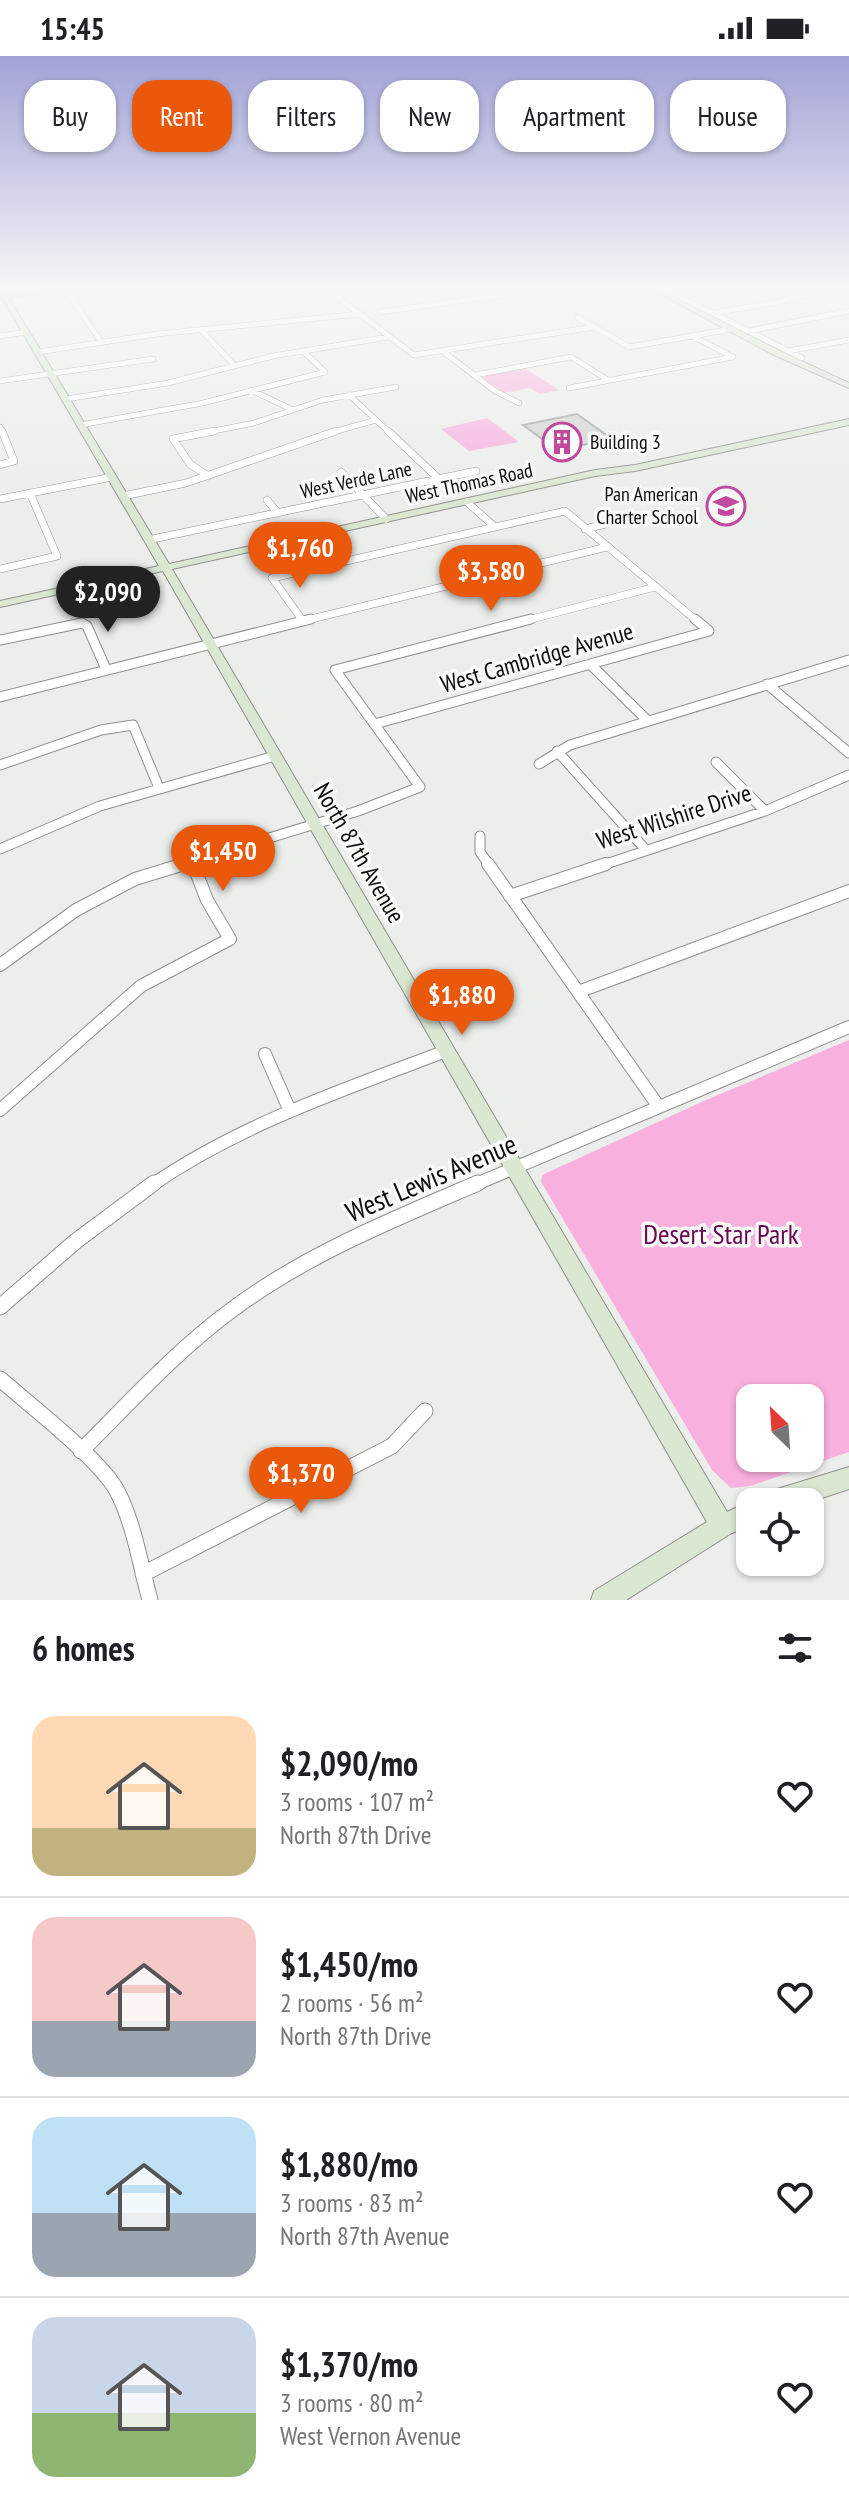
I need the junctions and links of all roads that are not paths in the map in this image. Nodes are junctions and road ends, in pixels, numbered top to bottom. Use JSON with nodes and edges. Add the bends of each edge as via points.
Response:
{"nodes":[{"id":1,"x":43,"y":360,"type":"edge"},
{"id":2,"x":145,"y":360,"type":"edge"},
{"id":3,"x":229,"y":360,"type":"edge"},
{"id":4,"x":257,"y":360,"type":"edge"},
{"id":5,"x":312,"y":360,"type":"edge"},
{"id":6,"x":455,"y":360,"type":"edge"},
{"id":7,"x":555,"y":360,"type":"edge"},
{"id":8,"x":576,"y":360,"type":"edge"},
{"id":9,"x":716,"y":360,"type":"edge"},
{"id":10,"x":783,"y":360,"type":"edge"},
{"id":11,"x":792,"y":360,"type":"edge"},
{"id":12,"x":234,"y":365,"type":"junction"},
{"id":13,"x":50,"y":373,"type":"junction"},
{"id":14,"x":475,"y":375,"type":"junction"},
{"id":15,"x":608,"y":380,"type":"junction"},
{"id":16,"x":0,"y":381,"type":"edge"},
{"id":17,"x":849,"y":386,"type":"edge"},
{"id":18,"x":396,"y":387,"type":"dead end"},
{"id":19,"x":569,"y":388,"type":"dead end"},
{"id":20,"x":251,"y":390,"type":"junction"},
{"id":21,"x":349,"y":395,"type":"junction"},
{"id":22,"x":849,"y":395,"type":"edge"},
{"id":23,"x":66,"y":399,"type":"junction"},
{"id":24,"x":519,"y":403,"type":"dead end"},
{"id":25,"x":293,"y":410,"type":"junction"},
{"id":26,"x":849,"y":414,"type":"edge"},
{"id":27,"x":376,"y":420,"type":"junction"},
{"id":28,"x":849,"y":422,"type":"edge"},
{"id":29,"x":80,"y":425,"type":"junction"},
{"id":30,"x":1,"y":432,"type":"edge"},
{"id":31,"x":743,"y":436,"type":"junction"},
{"id":32,"x":754,"y":443,"type":"junction"},
{"id":33,"x":0,"y":465,"type":"edge"},
{"id":34,"x":618,"y":468,"type":"junction"},
{"id":35,"x":476,"y":471,"type":"dead end"},
{"id":36,"x":341,"y":472,"type":"dead end"},
{"id":37,"x":208,"y":476,"type":"junction"},
{"id":38,"x":112,"y":477,"type":"junction"},
{"id":39,"x":439,"y":479,"type":"junction"},
{"id":40,"x":30,"y":493,"type":"junction"},
{"id":41,"x":362,"y":495,"type":"junction"},
{"id":42,"x":123,"y":496,"type":"junction"},
{"id":43,"x":0,"y":499,"type":"edge"},
{"id":44,"x":267,"y":500,"type":"dead end"},
{"id":45,"x":467,"y":502,"type":"junction"},
{"id":46,"x":278,"y":513,"type":"junction"},
{"id":47,"x":386,"y":519,"type":"junction"},
{"id":48,"x":618,"y":521,"type":"dead end"},
{"id":49,"x":495,"y":527,"type":"junction"},
{"id":50,"x":585,"y":529,"type":"junction"},
{"id":51,"x":148,"y":540,"type":"junction"},
{"id":52,"x":607,"y":547,"type":"junction"},
{"id":53,"x":166,"y":568,"type":"junction"},
{"id":54,"x":0,"y":569,"type":"edge"},
{"id":55,"x":655,"y":587,"type":"junction"},
{"id":56,"x":0,"y":604,"type":"edge"},
{"id":57,"x":303,"y":621,"type":"junction"},
{"id":58,"x":1,"y":637,"type":"edge"},
{"id":59,"x":211,"y":644,"type":"junction"},
{"id":60,"x":849,"y":660,"type":"edge"},
{"id":61,"x":590,"y":664,"type":"junction"},
{"id":62,"x":106,"y":669,"type":"junction"},
{"id":63,"x":767,"y":684,"type":"junction"},
{"id":64,"x":0,"y":697,"type":"edge"},
{"id":65,"x":648,"y":721,"type":"junction"},
{"id":66,"x":375,"y":724,"type":"junction"},
{"id":67,"x":557,"y":751,"type":"junction"},
{"id":68,"x":849,"y":753,"type":"edge"},
{"id":69,"x":275,"y":756,"type":"junction"},
{"id":70,"x":716,"y":762,"type":"dead end"},
{"id":71,"x":539,"y":764,"type":"dead end"},
{"id":72,"x":0,"y":765,"type":"edge"},
{"id":73,"x":849,"y":775,"type":"edge"},
{"id":74,"x":159,"y":788,"type":"junction"},
{"id":75,"x":765,"y":811,"type":"junction"},
{"id":76,"x":315,"y":824,"type":"junction"},
{"id":77,"x":480,"y":836,"type":"dead end"},
{"id":78,"x":0,"y":849,"type":"edge"},
{"id":79,"x":645,"y":849,"type":"junction"},
{"id":80,"x":191,"y":860,"type":"junction"},
{"id":81,"x":849,"y":891,"type":"edge"},
{"id":82,"x":510,"y":896,"type":"junction"},
{"id":83,"x":0,"y":965,"type":"edge"},
{"id":84,"x":578,"y":992,"type":"junction"},
{"id":85,"x":849,"y":1027,"type":"edge"},
{"id":86,"x":446,"y":1051,"type":"junction"},
{"id":87,"x":265,"y":1054,"type":"dead end"},
{"id":88,"x":659,"y":1107,"type":"junction"},
{"id":89,"x":0,"y":1110,"type":"edge"},
{"id":90,"x":290,"y":1111,"type":"junction"},
{"id":91,"x":515,"y":1170,"type":"junction"},
{"id":92,"x":0,"y":1307,"type":"edge"},
{"id":93,"x":0,"y":1379,"type":"edge"},
{"id":94,"x":425,"y":1411,"type":"dead end"},
{"id":95,"x":81,"y":1451,"type":"junction"},
{"id":96,"x":849,"y":1478,"type":"edge"},
{"id":97,"x":812,"y":1488,"type":"edge"},
{"id":98,"x":736,"y":1520,"type":"edge"},
{"id":99,"x":722,"y":1526,"type":"junction"},
{"id":100,"x":143,"y":1574,"type":"junction"},
{"id":101,"x":150,"y":1600,"type":"edge"},
{"id":102,"x":603,"y":1600,"type":"edge"}],
"edges":[{"from":1,"to":13,"type":"street","name":"North 87th Avenue"},
{"from":2,"to":13,"type":"street"},
{"from":3,"to":12,"type":"street"},
{"from":4,"to":12,"type":"street"},
{"from":5,"to":20,"type":"street","via":[[325,372]]},
{"from":6,"to":14,"type":"street"},
{"from":7,"to":14,"type":"street"},
{"from":8,"to":15,"type":"street"},
{"from":9,"to":15,"type":"street"},
{"from":10,"to":22,"type":"street"},
{"from":11,"to":17,"type":"street"},
{"from":12,"to":23,"type":"street","via":[[168,383]]},
{"from":13,"to":16,"type":"street"},
{"from":13,"to":23,"type":"street","name":"North 87th Avenue"},
{"from":14,"to":24,"type":"street"},
{"from":15,"to":19,"type":"street"},
{"from":18,"to":21,"type":"street"},
{"from":20,"to":25,"type":"street"},
{"from":20,"to":29,"type":"street"},
{"from":21,"to":25,"type":"street"},
{"from":21,"to":27,"type":"street"},
{"from":23,"to":29,"type":"street","name":"North 87th Avenue"},
{"from":25,"to":37,"type":"street","via":[[173,439],[190,464]]},
{"from":26,"to":31,"type":"street","name":"West Thomas Road"},
{"from":27,"to":37,"type":"street"},
{"from":27,"to":39,"type":"street"},
{"from":28,"to":32,"type":"street","name":"West Thomas Road"},
{"from":29,"to":38,"type":"street","name":"North 87th Avenue"},
{"from":30,"to":33,"type":"street","via":[[14,461]]},
{"from":31,"to":32,"type":"street"},
{"from":31,"to":34,"type":"street","name":"West Thomas Road"},
{"from":32,"to":34,"type":"street","name":"West Thomas Road"},
{"from":34,"to":45,"type":"street","name":"West Thomas Road"},
{"from":35,"to":39,"type":"street","name":"West Verde Lane"},
{"from":36,"to":41,"type":"street"},
{"from":37,"to":42,"type":"street"},
{"from":38,"to":40,"type":"street"},
{"from":38,"to":42,"type":"street","name":"North 87th Avenue"},
{"from":39,"to":41,"type":"street","name":"West Verde Lane"},
{"from":40,"to":43,"type":"street"},
{"from":40,"to":54,"type":"street","via":[[57,556]]},
{"from":41,"to":46,"type":"street","name":"West Verde Lane"},
{"from":41,"to":47,"type":"street"},
{"from":42,"to":51,"type":"street","name":"North 87th Avenue"},
{"from":44,"to":46,"type":"street"},
{"from":45,"to":47,"type":"street","name":"West Thomas Road"},
{"from":45,"to":49,"type":"street"},
{"from":46,"to":51,"type":"street","name":"West Verde Lane"},
{"from":47,"to":53,"type":"street","name":"West Thomas Road"},
{"from":48,"to":50,"type":"street"},
{"from":49,"to":50,"type":"street","via":[[565,511]]},
{"from":49,"to":57,"type":"street","via":[[272,578]]},
{"from":50,"to":52,"type":"street"},
{"from":51,"to":53,"type":"street","name":"North 87th Avenue"},
{"from":52,"to":55,"type":"street"},
{"from":52,"to":57,"type":"street"},
{"from":53,"to":56,"type":"street","name":"West Thomas Road"},
{"from":53,"to":59,"type":"street","name":"North 87th Avenue"},
{"from":55,"to":61,"type":"street","name":"West Cambridge Avenue","via":[[709,631]]},
{"from":55,"to":66,"type":"street","via":[[335,670]]},
{"from":57,"to":59,"type":"street"},
{"from":58,"to":62,"type":"street","via":[[82,623]]},
{"from":59,"to":62,"type":"street"},
{"from":59,"to":69,"type":"street","name":"North 87th Avenue"},
{"from":60,"to":63,"type":"street"},
{"from":61,"to":65,"type":"street"},
{"from":61,"to":66,"type":"street","name":"West Cambridge Avenue"},
{"from":62,"to":64,"type":"street"},
{"from":63,"to":65,"type":"street"},
{"from":63,"to":68,"type":"street"},
{"from":65,"to":67,"type":"street"},
{"from":66,"to":76,"type":"street","via":[[420,787]]},
{"from":67,"to":71,"type":"street"},
{"from":67,"to":79,"type":"street"},
{"from":69,"to":74,"type":"street"},
{"from":69,"to":76,"type":"street","name":"North 87th Avenue"},
{"from":70,"to":75,"type":"street"},
{"from":72,"to":74,"type":"street","via":[[101,730],[133,725]]},
{"from":73,"to":75,"type":"street","name":"West Wilshire Drive"},
{"from":74,"to":78,"type":"street","via":[[55,821]]},
{"from":75,"to":79,"type":"street","name":"West Wilshire Drive"},
{"from":76,"to":80,"type":"street"},
{"from":76,"to":86,"type":"street","name":"North 87th Avenue"},
{"from":77,"to":82,"type":"street","via":[[480,852]]},
{"from":79,"to":82,"type":"street","name":"West Wilshire Drive"},
{"from":80,"to":83,"type":"street","via":[[103,894]]},
{"from":80,"to":89,"type":"street","via":[[230,939],[141,986]]},
{"from":81,"to":84,"type":"street"},
{"from":82,"to":84,"type":"street"},
{"from":84,"to":88,"type":"street"},
{"from":85,"to":88,"type":"street","name":"West Lewis Avenue"},
{"from":86,"to":90,"type":"street"},
{"from":86,"to":91,"type":"street","name":"North 87th Avenue"},
{"from":87,"to":90,"type":"street"},
{"from":88,"to":91,"type":"street","name":"West Lewis Avenue"},
{"from":90,"to":92,"type":"street","via":[[215,1147],[136,1195]]},
{"from":91,"to":95,"type":"street","name":"West Lewis Avenue","via":[[384,1223],[234,1308],[161,1370]]},
{"from":91,"to":99,"type":"street","name":"North 87th Avenue"},
{"from":93,"to":95,"type":"street"},
{"from":94,"to":100,"type":"street","via":[[392,1446]]},
{"from":95,"to":100,"type":"street","via":[[115,1487]]},
{"from":96,"to":97,"type":"street"},
{"from":98,"to":99,"type":"street"},
{"from":99,"to":102,"type":"street"},
{"from":100,"to":101,"type":"street"}]}
